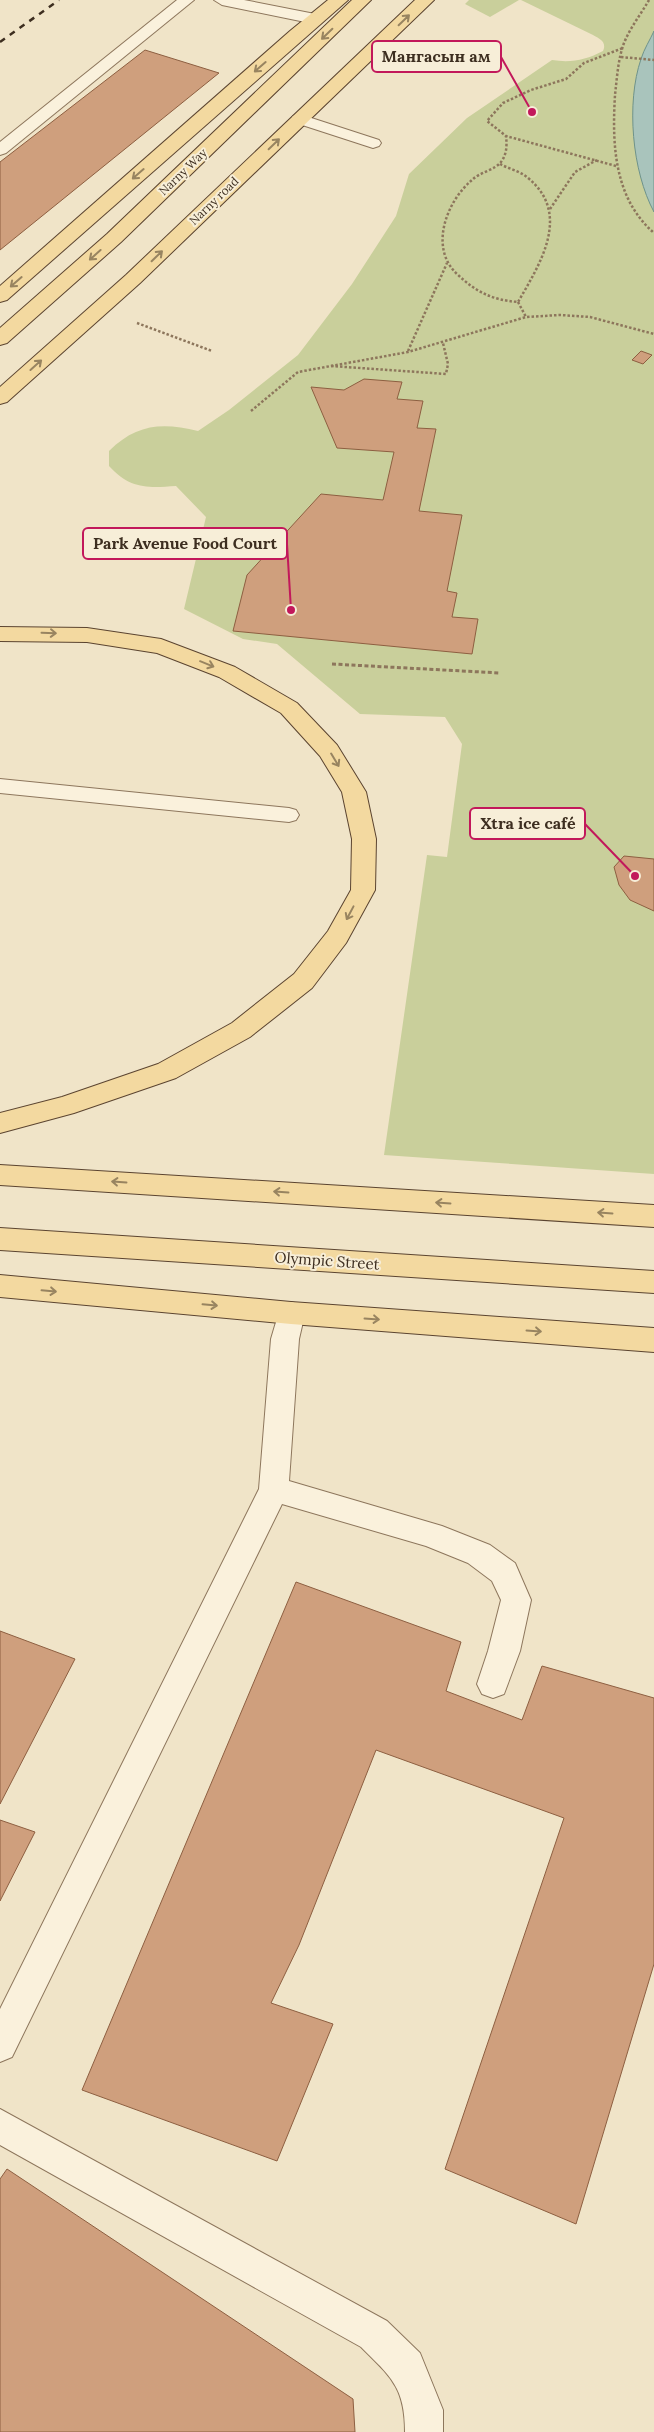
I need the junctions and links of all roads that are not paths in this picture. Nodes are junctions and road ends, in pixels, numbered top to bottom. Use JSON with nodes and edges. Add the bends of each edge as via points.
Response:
{"nodes":[{"id":1,"x":186,"y":0,"type":"edge"},
{"id":2,"x":222,"y":0,"type":"edge"},
{"id":3,"x":339,"y":0,"type":"edge"},
{"id":4,"x":362,"y":0,"type":"edge"},
{"id":5,"x":425,"y":0,"type":"edge"},
{"id":6,"x":315,"y":19,"type":"junction"},
{"id":7,"x":300,"y":119,"type":"junction"},
{"id":8,"x":373,"y":142,"type":"dead end"},
{"id":9,"x":0,"y":150,"type":"edge"},
{"id":10,"x":0,"y":296,"type":"edge"},
{"id":11,"x":0,"y":340,"type":"edge"},
{"id":12,"x":0,"y":398,"type":"edge"},
{"id":13,"x":0,"y":634,"type":"edge"},
{"id":14,"x":0,"y":786,"type":"edge"},
{"id":15,"x":289,"y":815,"type":"dead end"},
{"id":16,"x":0,"y":1123,"type":"edge"},
{"id":17,"x":0,"y":1175,"type":"edge"},
{"id":18,"x":654,"y":1216,"type":"edge"},
{"id":19,"x":0,"y":1240,"type":"edge"},
{"id":20,"x":654,"y":1282,"type":"edge"},
{"id":21,"x":0,"y":1286,"type":"edge"},
{"id":22,"x":291,"y":1313,"type":"junction"},
{"id":23,"x":654,"y":1340,"type":"edge"},
{"id":24,"x":274,"y":1489,"type":"junction"},
{"id":25,"x":493,"y":1684,"type":"dead end"},
{"id":26,"x":0,"y":2045,"type":"edge"},
{"id":27,"x":0,"y":2126,"type":"edge"},
{"id":28,"x":424,"y":2432,"type":"edge"}],
"edges":[{"from":1,"to":9,"type":"lane"},
{"from":2,"to":6,"type":"lane"},
{"from":3,"to":6,"type":"main road"},
{"from":4,"to":11,"type":"main road","name":"Narny Way","one_way":true,"via":[[114,238]]},
{"from":7,"to":5,"type":"main road","name":"Narny road","one_way":true},
{"from":6,"to":10,"type":"main road","one_way":true},
{"from":7,"to":8,"type":"lane"},
{"from":12,"to":7,"type":"main road","name":"Narny road","one_way":true,"via":[[133,279]]},
{"from":13,"to":16,"type":"main road","one_way":true,"via":[[87,635],[161,646],[227,672],[289,708],[329,751],[354,792],[364,839],[362,890],[337,937],[303,980],[241,1030],[167,1071],[66,1106]]},
{"from":14,"to":15,"type":"lane"},
{"from":18,"to":17,"type":"main road","one_way":true},
{"from":19,"to":20,"type":"main road","name":"Olympic Street"},
{"from":21,"to":22,"type":"main road","one_way":true},
{"from":22,"to":23,"type":"main road","one_way":true},
{"from":22,"to":24,"type":"street","via":[[285,1339]]},
{"from":24,"to":25,"type":"street","via":[[431,1535],[480,1554],[504,1572],[516,1600]]},
{"from":24,"to":26,"type":"street"},
{"from":27,"to":28,"type":"street","via":[[374,2334],[406,2366],[424,2410]]}]}
